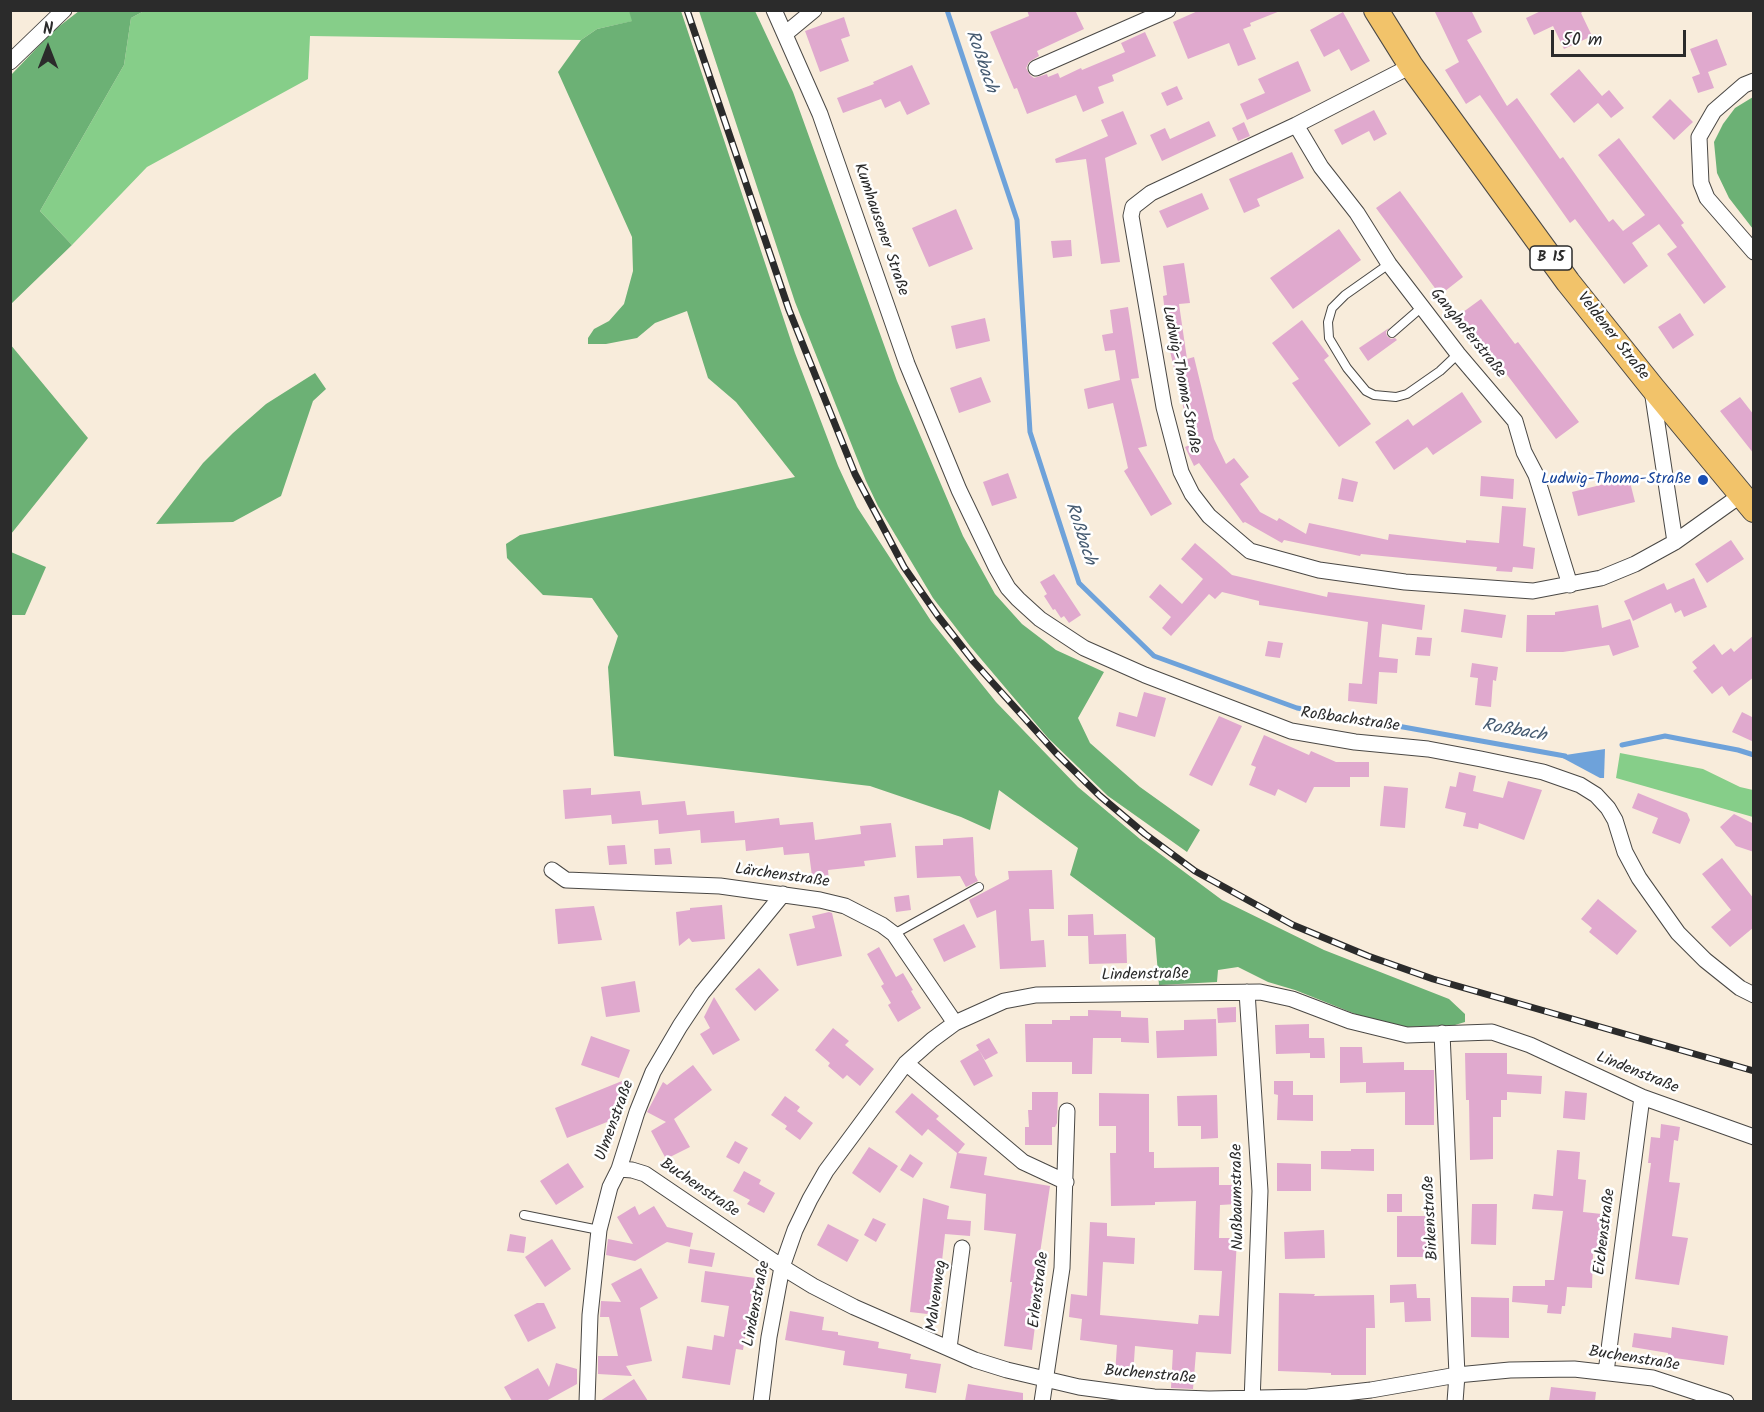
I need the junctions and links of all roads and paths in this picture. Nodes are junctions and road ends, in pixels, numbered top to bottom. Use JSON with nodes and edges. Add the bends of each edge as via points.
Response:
{"nodes":[{"id":1,"x":64,"y":10,"type":"edge"},
{"id":2,"x":774,"y":10,"type":"edge"},
{"id":3,"x":814,"y":10,"type":"edge"},
{"id":4,"x":1168,"y":10,"type":"edge"},
{"id":5,"x":1376,"y":10,"type":"edge"},
{"id":6,"x":785,"y":34,"type":"junction"},
{"id":7,"x":10,"y":62,"type":"edge"},
{"id":8,"x":1411,"y":66,"type":"junction"},
{"id":9,"x":1036,"y":68,"type":"dead end"},
{"id":10,"x":1754,"y":81,"type":"edge"},
{"id":11,"x":1296,"y":125,"type":"junction"},
{"id":12,"x":1754,"y":252,"type":"edge"},
{"id":13,"x":1389,"y":264,"type":"junction"},
{"id":14,"x":1422,"y":307,"type":"junction"},
{"id":15,"x":1392,"y":333,"type":"dead end"},
{"id":16,"x":1458,"y":354,"type":"junction"},
{"id":17,"x":1652,"y":387,"type":"junction"},
{"id":18,"x":948,"y":463,"type":"joint"},
{"id":19,"x":1747,"y":502,"type":"edge"},
{"id":20,"x":1675,"y":542,"type":"junction"},
{"id":21,"x":1570,"y":585,"type":"junction"},
{"id":22,"x":552,"y":870,"type":"dead end"},
{"id":23,"x":979,"y":887,"type":"dead end"},
{"id":24,"x":783,"y":894,"type":"junction"},
{"id":25,"x":894,"y":934,"type":"junction"},
{"id":26,"x":1247,"y":992,"type":"junction"},
{"id":27,"x":1754,"y":995,"type":"edge"},
{"id":28,"x":955,"y":1023,"type":"junction"},
{"id":29,"x":1442,"y":1033,"type":"junction"},
{"id":30,"x":906,"y":1064,"type":"junction"},
{"id":31,"x":1642,"y":1097,"type":"junction"},
{"id":32,"x":1067,"y":1111,"type":"dead end"},
{"id":33,"x":1754,"y":1137,"type":"edge"},
{"id":34,"x":619,"y":1169,"type":"junction"},
{"id":35,"x":1066,"y":1182,"type":"junction"},
{"id":36,"x":524,"y":1215,"type":"dead end"},
{"id":37,"x":599,"y":1230,"type":"junction"},
{"id":38,"x":962,"y":1248,"type":"dead end"},
{"id":39,"x":782,"y":1267,"type":"junction"},
{"id":40,"x":949,"y":1348,"type":"junction"},
{"id":41,"x":1606,"y":1372,"type":"junction"},
{"id":42,"x":1457,"y":1375,"type":"junction"},
{"id":43,"x":1046,"y":1379,"type":"junction"},
{"id":44,"x":1252,"y":1400,"type":"edge"},
{"id":45,"x":586,"y":1401,"type":"edge"},
{"id":46,"x":761,"y":1401,"type":"edge"},
{"id":47,"x":1042,"y":1401,"type":"edge"},
{"id":48,"x":1455,"y":1401,"type":"edge"},
{"id":49,"x":1726,"y":1401,"type":"edge"}],
"edges":[{"from":1,"to":7,"type":"street"},
{"from":2,"to":6,"type":"street","name":"Kumhausener Straße"},
{"from":3,"to":6,"type":"street"},
{"from":4,"to":9,"type":"street"},
{"from":5,"to":8,"type":"main road","name":"Veldener Straße","number":"B 15"},
{"from":6,"to":18,"type":"street","name":"Kumhausener Straße","via":[[820,114],[907,364]]},
{"from":8,"to":11,"type":"street","name":"Ludwig-Thoma-Straße"},
{"from":8,"to":17,"type":"main road","name":"Veldener Straße","number":"B 15","via":[[1568,282]]},
{"from":10,"to":12,"type":"street","via":[[1714,111],[1699,137],[1701,183],[1707,198]]},
{"from":11,"to":13,"type":"street","name":"Ganghoferstraße"},
{"from":11,"to":21,"type":"street","name":"Ludwig-Thoma-Straße","via":[[1151,193],[1133,207],[1131,216],[1164,406],[1181,472],[1192,494],[1209,516],[1250,551],[1319,570],[1405,582],[1533,591]]},
{"from":13,"to":14,"type":"street","name":"Ganghoferstraße"},
{"from":13,"to":16,"type":"lane","via":[[1332,308],[1329,338],[1347,368],[1366,391],[1396,397],[1407,394]]},
{"from":14,"to":15,"type":"lane"},
{"from":14,"to":16,"type":"street","name":"Ganghoferstraße"},
{"from":16,"to":21,"type":"street","name":"Ganghoferstraße","via":[[1515,422]]},
{"from":17,"to":19,"type":"main road","name":"Veldener Straße","number":"B 15"},
{"from":17,"to":20,"type":"street"},
{"from":18,"to":27,"type":"street","name":"Roßbachstraße","via":[[1008,588],[1040,619],[1084,648],[1291,730],[1355,742],[1428,749],[1523,768],[1564,778],[1596,795],[1616,820],[1625,852],[1639,878],[1678,933],[1705,960]]},
{"from":19,"to":20,"type":"street","name":"Ludwig-Thoma-Straße"},
{"from":20,"to":21,"type":"street","name":"Ludwig-Thoma-Straße","via":[[1601,578]]},
{"from":22,"to":24,"type":"street","name":"Lärchenstraße","via":[[574,881],[720,886]]},
{"from":23,"to":25,"type":"lane"},
{"from":24,"to":25,"type":"street","name":"Lärchenstraße","via":[[845,906]]},
{"from":24,"to":34,"type":"street","name":"Ulmenstraße","via":[[680,1026],[653,1072]]},
{"from":25,"to":28,"type":"street","name":"Lärchenstraße"},
{"from":26,"to":28,"type":"street","name":"Lindenstraße","via":[[1036,995],[1004,1001]]},
{"from":26,"to":29,"type":"street","name":"Lindenstraße","via":[[1275,994],[1350,1021],[1407,1035]]},
{"from":26,"to":44,"type":"street","name":"Nußbaumstraße","via":[[1260,1191]]},
{"from":28,"to":30,"type":"street","name":"Lindenstraße"},
{"from":29,"to":31,"type":"street","name":"Lindenstraße","via":[[1476,1031],[1506,1035]]},
{"from":29,"to":42,"type":"street","name":"Birkenstraße"},
{"from":30,"to":35,"type":"street","via":[[1023,1162]]},
{"from":30,"to":39,"type":"street","name":"Lindenstraße","via":[[826,1171],[800,1220]]},
{"from":31,"to":33,"type":"street","name":"Lindenstraße"},
{"from":31,"to":41,"type":"street","name":"Eichenstraße"},
{"from":32,"to":35,"type":"street","name":"Erlenstraße"},
{"from":34,"to":37,"type":"street","name":"Ulmenstraße"},
{"from":34,"to":39,"type":"street","name":"Buchenstraße","via":[[645,1174]]},
{"from":35,"to":43,"type":"street","name":"Erlenstraße","via":[[1062,1269]]},
{"from":36,"to":37,"type":"lane"},
{"from":37,"to":45,"type":"street","name":"Ulmenstraße"},
{"from":38,"to":40,"type":"street","name":"Malvenweg"},
{"from":39,"to":40,"type":"street","name":"Buchenstraße","via":[[854,1306]]},
{"from":39,"to":46,"type":"street","name":"Lindenstraße"},
{"from":40,"to":43,"type":"street","name":"Buchenstraße","via":[[1007,1370]]},
{"from":41,"to":42,"type":"street","name":"Buchenstraße","via":[[1541,1369]]},
{"from":41,"to":49,"type":"street","name":"Buchenstraße","via":[[1653,1378]]},
{"from":42,"to":44,"type":"street","name":"Buchenstraße","via":[[1371,1390]]},
{"from":42,"to":48,"type":"street","name":"Birkenstraße"},
{"from":43,"to":44,"type":"street","name":"Buchenstraße","via":[[1154,1397]]},
{"from":43,"to":47,"type":"street","name":"Erlenstraße"}]}
